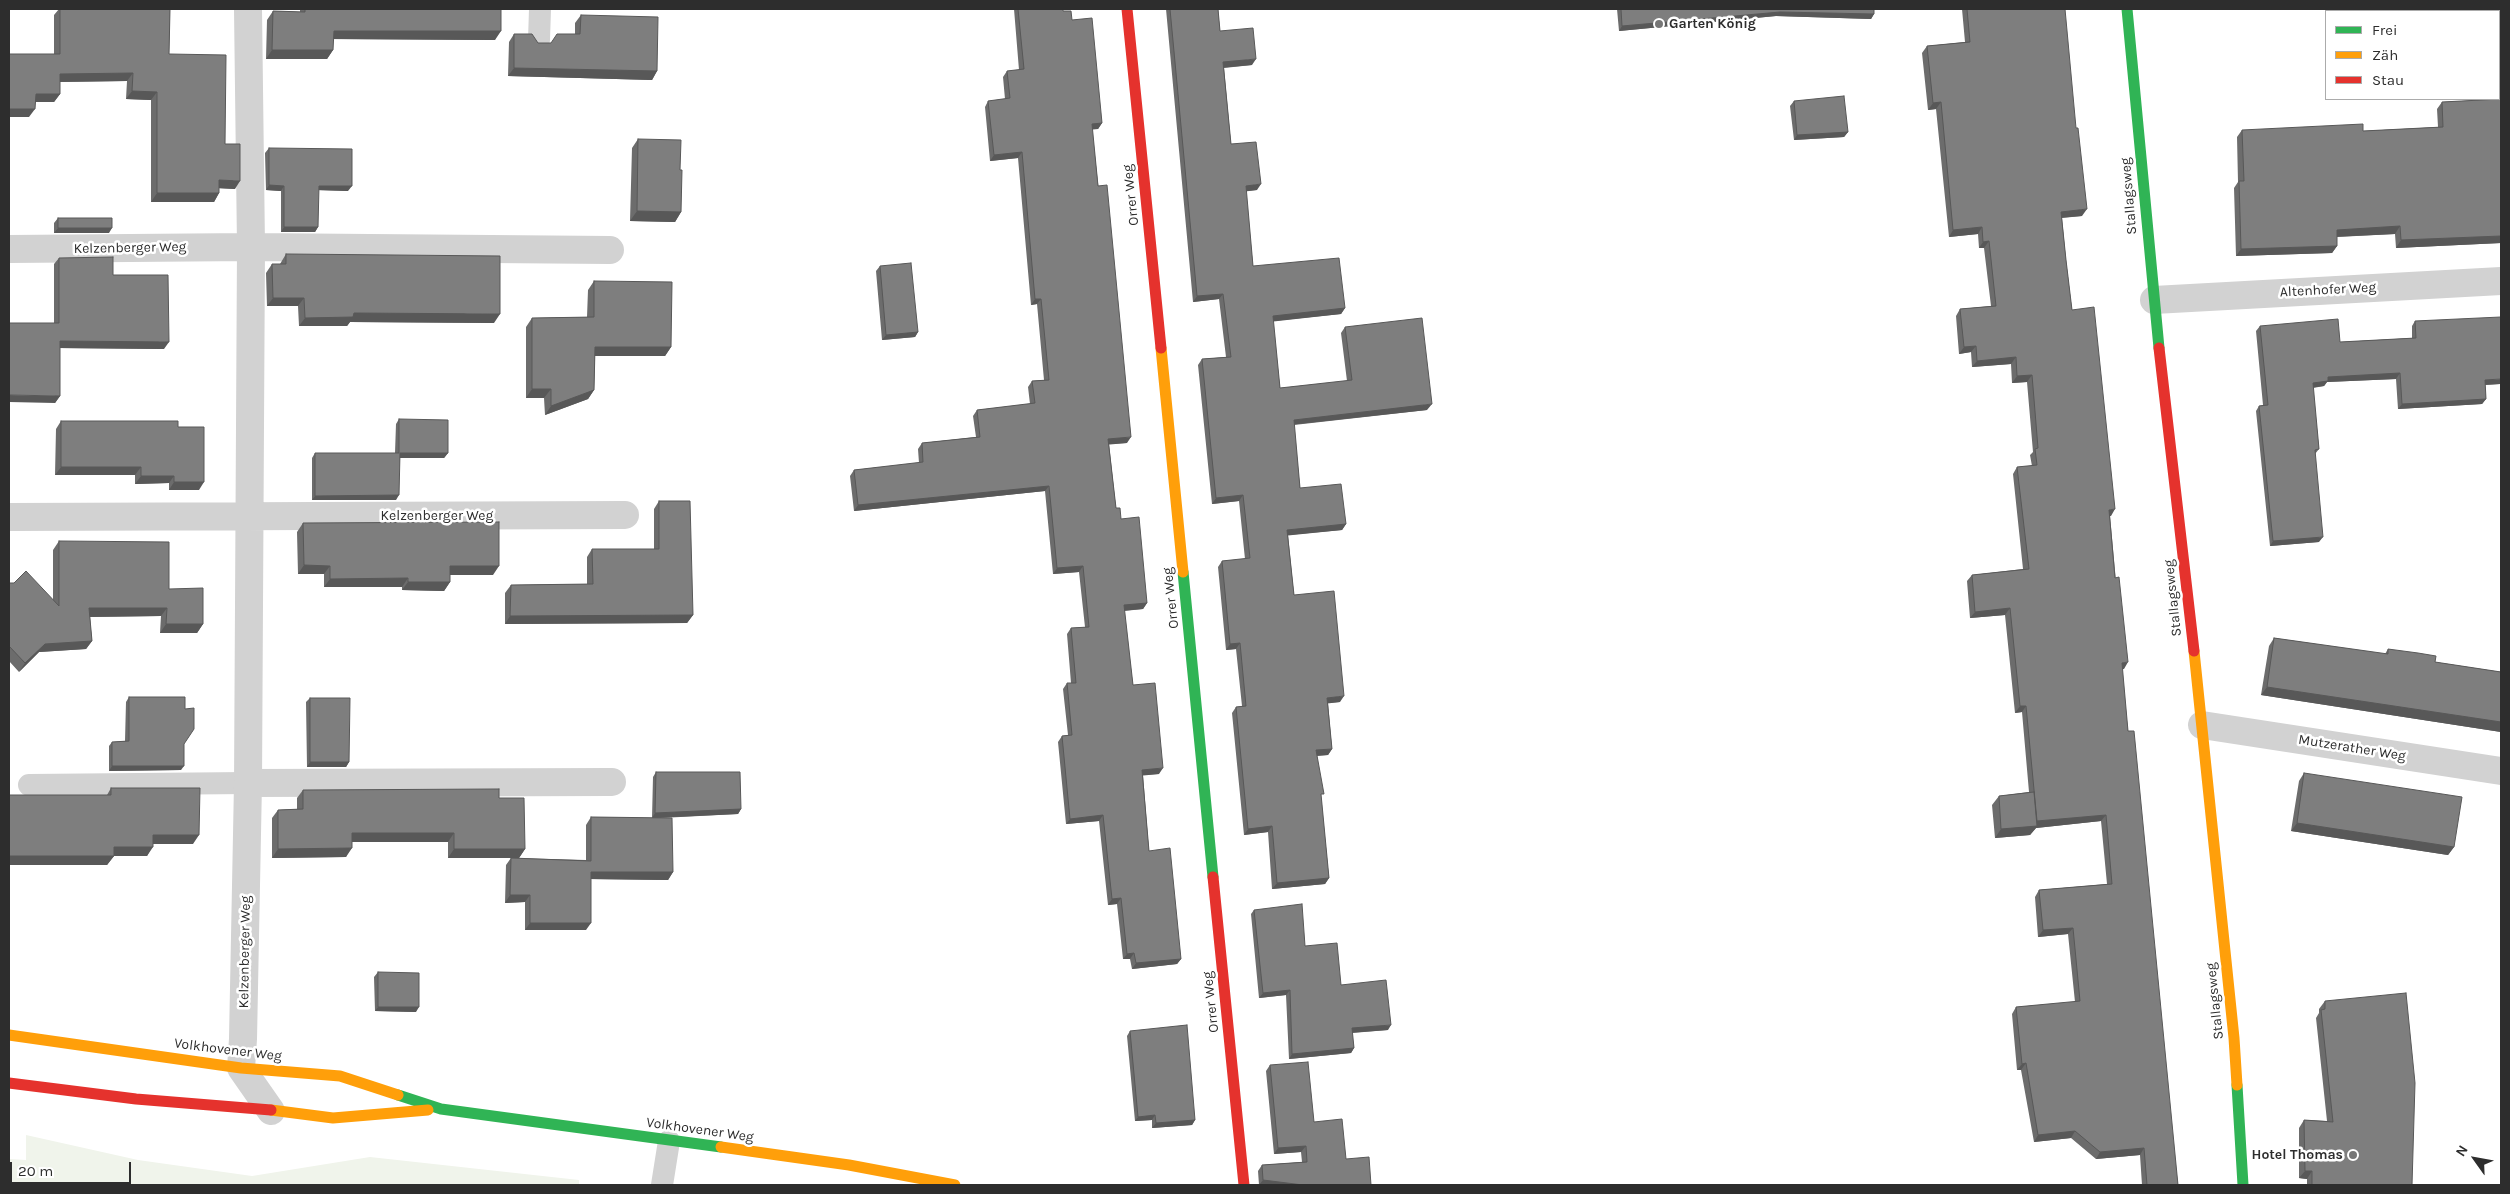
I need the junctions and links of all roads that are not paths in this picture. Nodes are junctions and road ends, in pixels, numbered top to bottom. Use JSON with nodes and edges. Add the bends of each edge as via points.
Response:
{"nodes":[{"id":1,"x":248,"y":9,"type":"edge"},
{"id":2,"x":540,"y":9,"type":"edge"},
{"id":3,"x":1127,"y":9,"type":"edge"},
{"id":4,"x":2127,"y":9,"type":"edge"},
{"id":5,"x":540,"y":40,"type":"dead end"},
{"id":6,"x":250,"y":247,"type":"junction"},
{"id":7,"x":9,"y":249,"type":"edge"},
{"id":8,"x":610,"y":250,"type":"dead end"},
{"id":9,"x":2501,"y":281,"type":"edge"},
{"id":10,"x":2154,"y":300,"type":"junction"},
{"id":11,"x":625,"y":515,"type":"dead end"},
{"id":12,"x":9,"y":517,"type":"edge"},
{"id":13,"x":248,"y":517,"type":"junction"},
{"id":14,"x":2202,"y":725,"type":"junction"},
{"id":15,"x":2501,"y":771,"type":"edge"},
{"id":16,"x":612,"y":782,"type":"dead end"},
{"id":17,"x":248,"y":783,"type":"junction"},
{"id":18,"x":29,"y":785,"type":"dead end"},
{"id":19,"x":9,"y":1036,"type":"edge"},
{"id":20,"x":241,"y":1068,"type":"junction"},
{"id":21,"x":9,"y":1083,"type":"edge"},
{"id":22,"x":441,"y":1109,"type":"junction"},
{"id":23,"x":271,"y":1111,"type":"junction"},
{"id":24,"x":669,"y":1141,"type":"junction"},
{"id":25,"x":662,"y":1185,"type":"edge"},
{"id":26,"x":955,"y":1185,"type":"edge"},
{"id":27,"x":1244,"y":1185,"type":"edge"},
{"id":28,"x":2242,"y":1185,"type":"edge"}],
"edges":[{"from":1,"to":6,"type":"street","name":"Kelzenberger Weg"},
{"from":2,"to":5,"type":"lane"},
{"from":3,"to":27,"type":"street","name":"Orrer Weg"},
{"from":4,"to":10,"type":"street","name":"Stallagsweg"},
{"from":6,"to":7,"type":"street","name":"Kelzenberger Weg"},
{"from":6,"to":8,"type":"street","name":"Kelzenberger Weg"},
{"from":6,"to":13,"type":"street","name":"Kelzenberger Weg"},
{"from":9,"to":10,"type":"street","name":"Altenhofer Weg"},
{"from":10,"to":14,"type":"street","name":"Stallagsweg"},
{"from":11,"to":13,"type":"street","name":"Kelzenberger Weg"},
{"from":12,"to":13,"type":"street","name":"Kelzenberger Weg"},
{"from":13,"to":17,"type":"street","name":"Kelzenberger Weg"},
{"from":14,"to":15,"type":"street","name":"Mutzerather Weg"},
{"from":14,"to":28,"type":"street","name":"Stallagsweg","via":[[2234,1038]]},
{"from":16,"to":17,"type":"street"},
{"from":17,"to":18,"type":"lane"},
{"from":17,"to":20,"type":"street","name":"Kelzenberger Weg"},
{"from":19,"to":20,"type":"street","name":"Volkhovener Weg"},
{"from":20,"to":22,"type":"street","name":"Volkhovener Weg","via":[[340,1076]]},
{"from":20,"to":23,"type":"street"},
{"from":21,"to":23,"type":"street","name":"Volkhovener Weg"},
{"from":22,"to":23,"type":"street","name":"Volkhovener Weg","via":[[333,1118]]},
{"from":22,"to":24,"type":"street","name":"Volkhovener Weg"},
{"from":24,"to":25,"type":"lane"},
{"from":24,"to":26,"type":"street","name":"Volkhovener Weg","via":[[849,1166]]}]}
